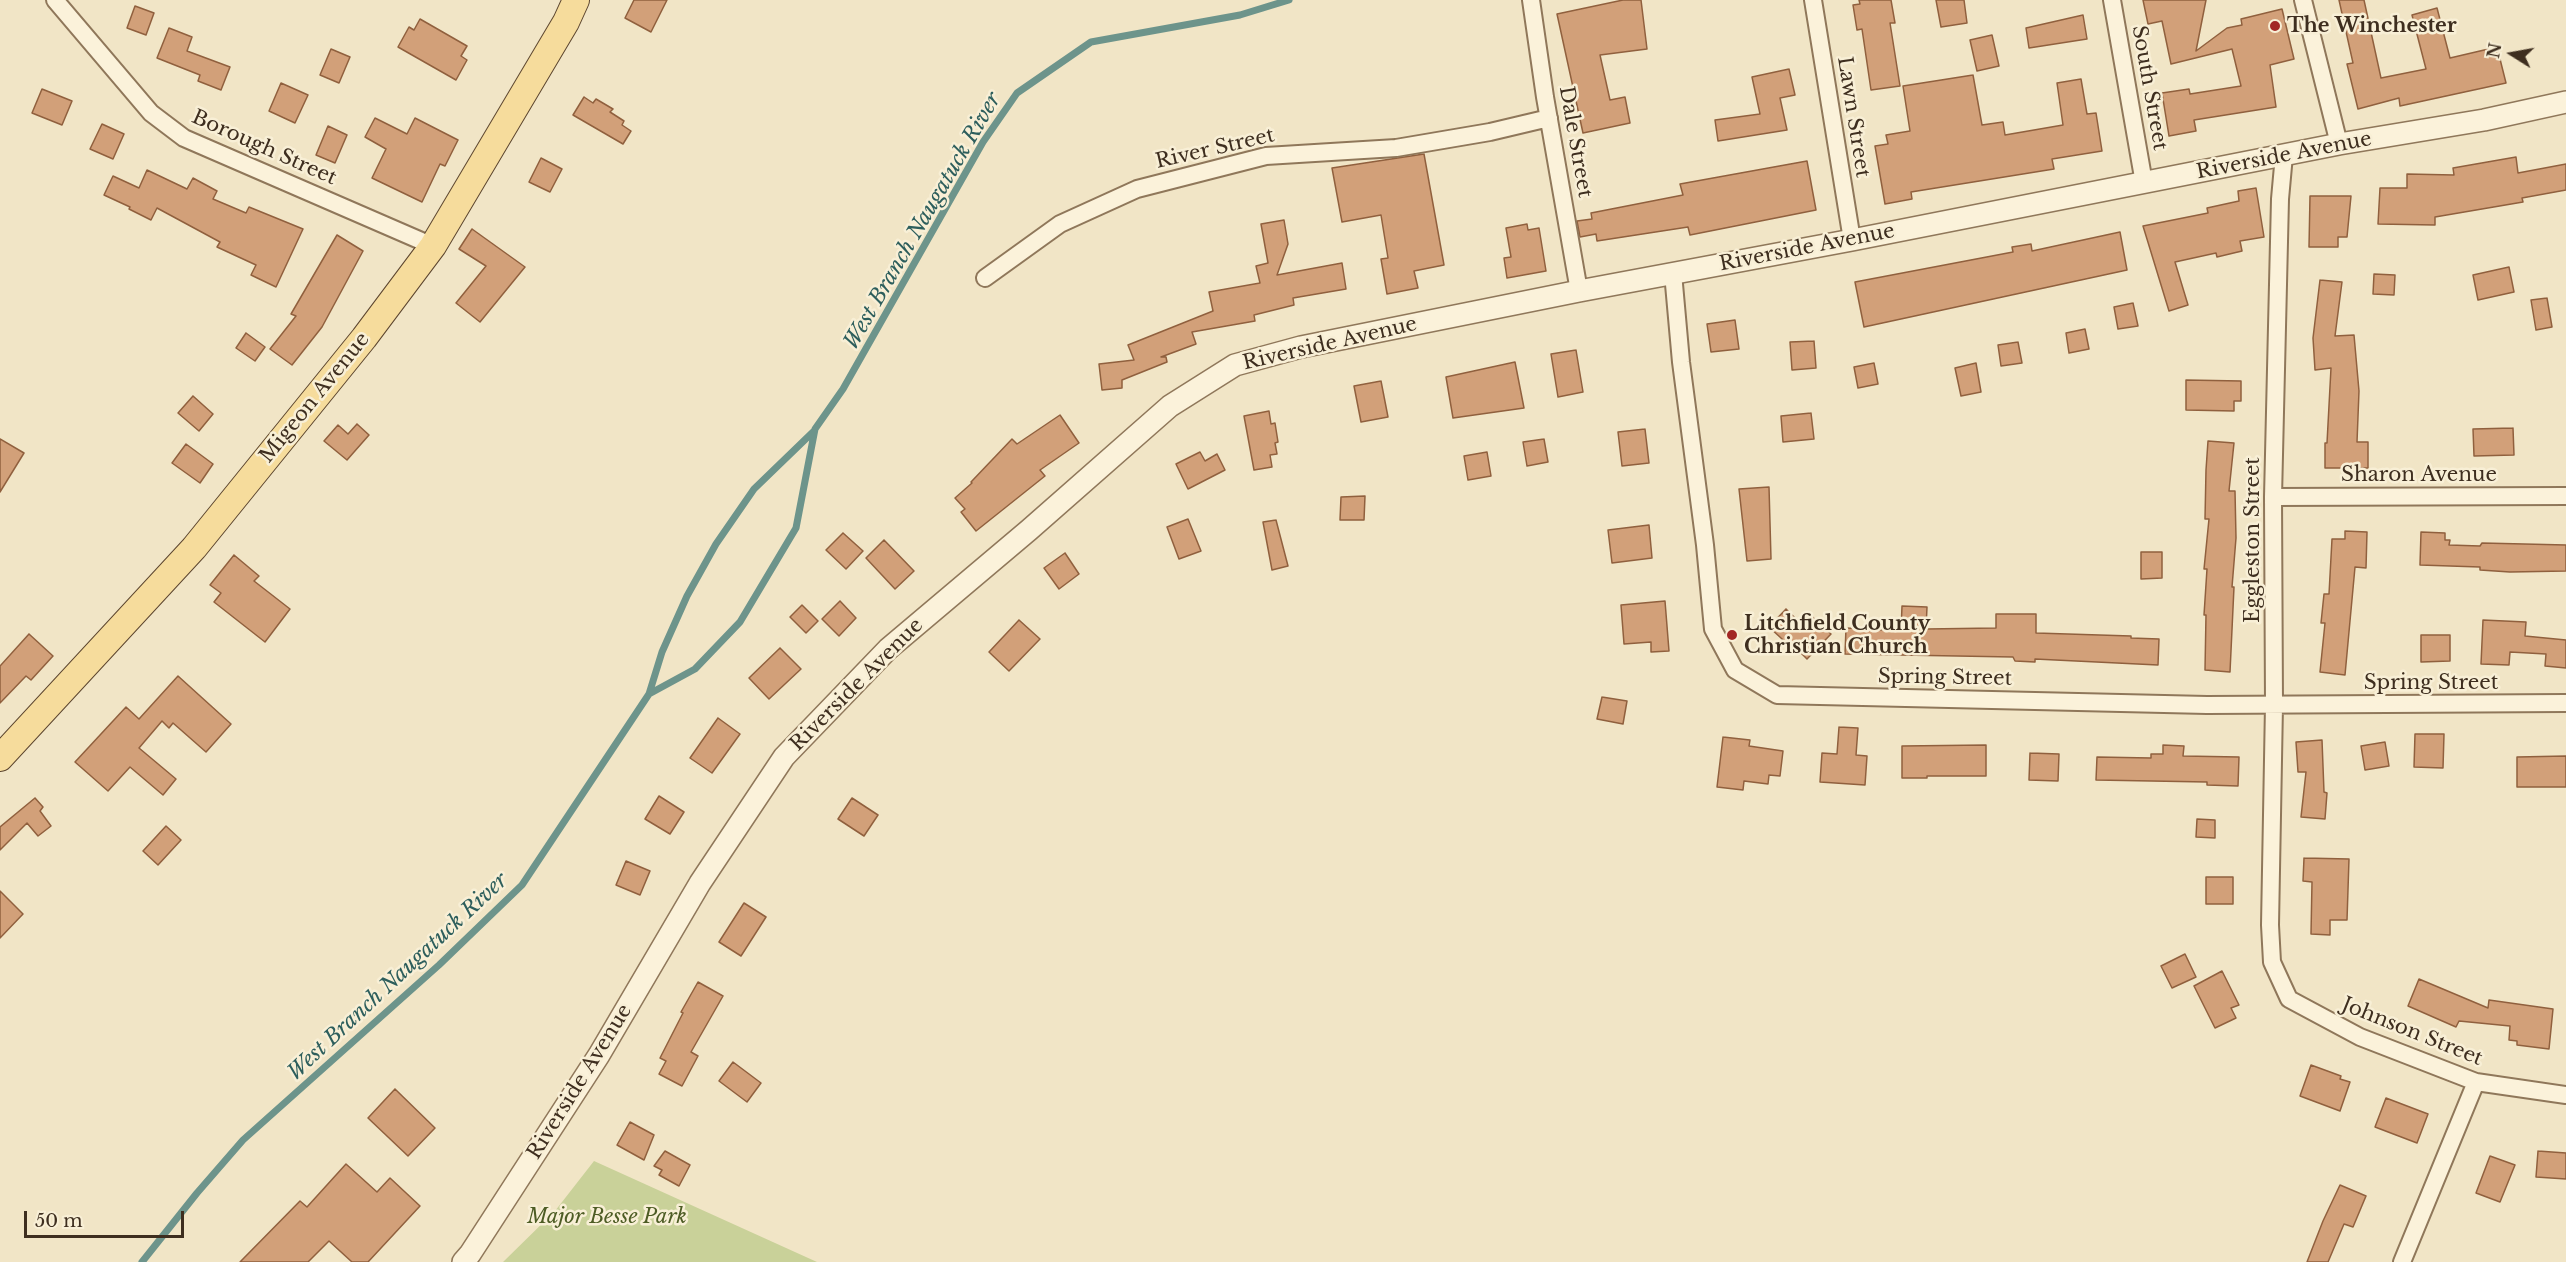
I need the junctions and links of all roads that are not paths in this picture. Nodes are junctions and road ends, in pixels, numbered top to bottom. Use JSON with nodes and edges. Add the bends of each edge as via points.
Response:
{"nodes":[{"id":1,"x":55,"y":0,"type":"edge"},
{"id":2,"x":576,"y":0,"type":"edge"},
{"id":3,"x":1531,"y":0,"type":"edge"},
{"id":4,"x":1812,"y":0,"type":"edge"},
{"id":5,"x":2112,"y":0,"type":"edge"},
{"id":6,"x":2303,"y":0,"type":"edge"},
{"id":7,"x":2566,"y":102,"type":"edge"},
{"id":8,"x":1549,"y":118,"type":"junction"},
{"id":9,"x":2339,"y":144,"type":"junction"},
{"id":10,"x":2284,"y":155,"type":"junction"},
{"id":11,"x":2144,"y":183,"type":"junction"},
{"id":12,"x":1852,"y":240,"type":"junction"},
{"id":13,"x":433,"y":246,"type":"junction"},
{"id":14,"x":1673,"y":273,"type":"junction"},
{"id":15,"x":985,"y":279,"type":"dead end"},
{"id":16,"x":1579,"y":291,"type":"junction"},
{"id":17,"x":2566,"y":496,"type":"edge"},
{"id":18,"x":2273,"y":497,"type":"junction"},
{"id":19,"x":2566,"y":704,"type":"edge"},
{"id":20,"x":2274,"y":705,"type":"junction"},
{"id":21,"x":0,"y":758,"type":"edge"},
{"id":22,"x":2270,"y":925,"type":"joint"},
{"id":23,"x":2476,"y":1082,"type":"junction"},
{"id":24,"x":2566,"y":1095,"type":"edge"},
{"id":25,"x":463,"y":1262,"type":"edge"},
{"id":26,"x":2402,"y":1262,"type":"edge"}],
"edges":[{"from":1,"to":13,"type":"street","name":"Borough Street","via":[[151,113],[184,138]]},
{"from":2,"to":13,"type":"main road","name":"Migeon Avenue"},
{"from":3,"to":8,"type":"street","name":"Dale Street"},
{"from":4,"to":12,"type":"street","name":"Lawn Street"},
{"from":5,"to":11,"type":"street","name":"South Street"},
{"from":6,"to":9,"type":"street"},
{"from":7,"to":9,"type":"street","name":"Riverside Avenue"},
{"from":8,"to":15,"type":"street","name":"River Street","via":[[1396,148],[1266,156],[1137,189],[1060,224]]},
{"from":8,"to":16,"type":"street","name":"Dale Street"},
{"from":9,"to":10,"type":"street","name":"Riverside Avenue"},
{"from":10,"to":11,"type":"street","name":"Riverside Avenue"},
{"from":10,"to":18,"type":"street","name":"Eggleston Street"},
{"from":11,"to":12,"type":"street","name":"Riverside Avenue"},
{"from":12,"to":14,"type":"street","name":"Riverside Avenue"},
{"from":13,"to":21,"type":"main road","name":"Migeon Avenue","via":[[194,548]]},
{"from":14,"to":16,"type":"street","name":"Riverside Avenue"},
{"from":14,"to":20,"type":"street","name":"Spring Street","via":[[1713,629],[1735,670],[1777,695]]},
{"from":16,"to":25,"type":"street","name":"Riverside Avenue","via":[[1301,347],[1235,365],[1170,406],[888,649],[784,758],[700,883],[599,1055]]},
{"from":17,"to":18,"type":"street","name":"Sharon Avenue"},
{"from":18,"to":20,"type":"street","name":"Eggleston Street"},
{"from":19,"to":20,"type":"street","name":"Spring Street"},
{"from":20,"to":22,"type":"street","name":"Eggleston Street"},
{"from":22,"to":23,"type":"street","name":"Johnson Street","via":[[2272,962],[2289,999],[2360,1037]]},
{"from":23,"to":24,"type":"street","name":"Johnson Street"},
{"from":23,"to":26,"type":"street"}]}
